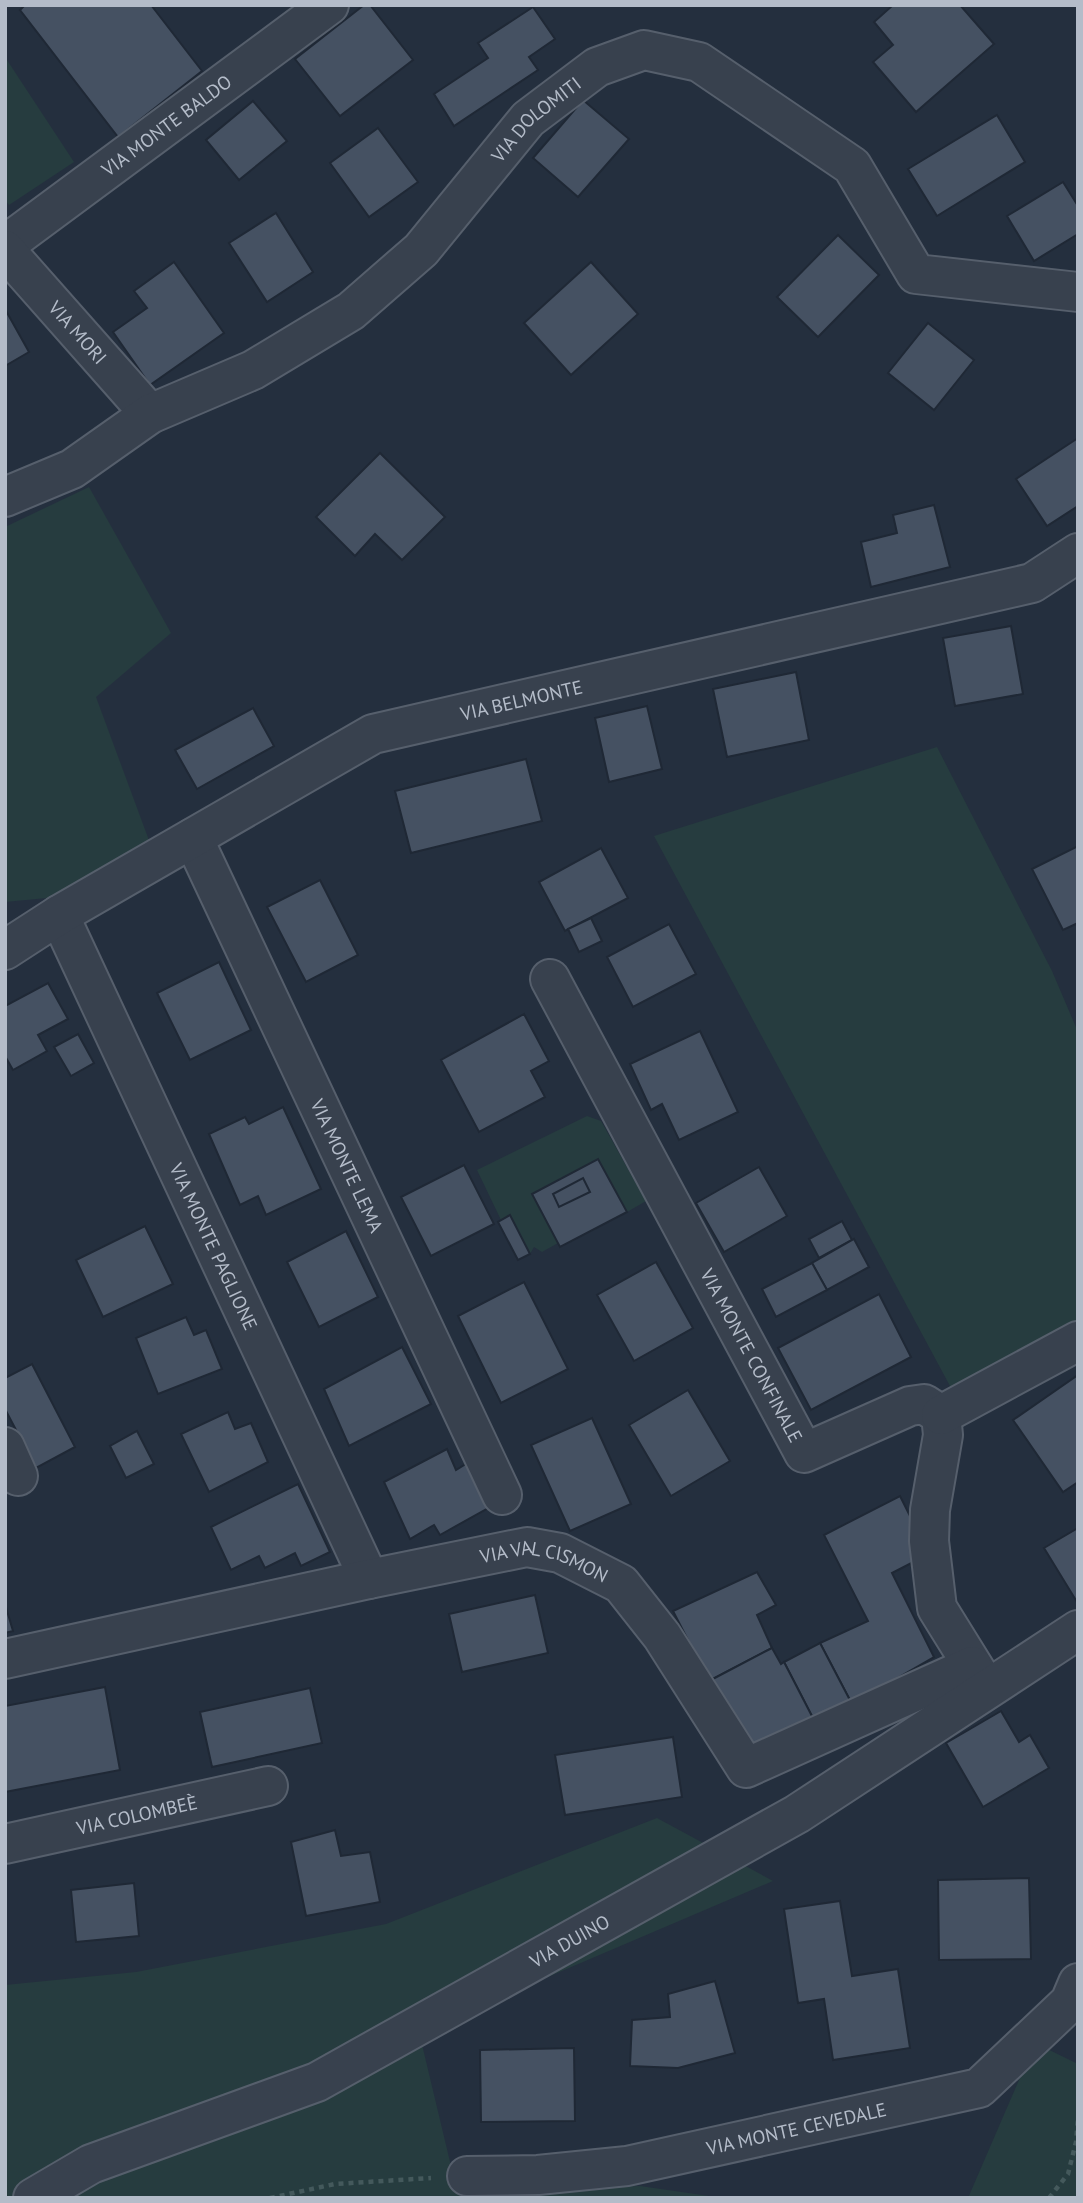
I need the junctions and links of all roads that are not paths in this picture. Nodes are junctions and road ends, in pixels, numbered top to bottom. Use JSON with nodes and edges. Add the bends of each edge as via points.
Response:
{"nodes":[{"id":1,"x":329,"y":5,"type":"edge"},
{"id":2,"x":5,"y":248,"type":"edge"},
{"id":3,"x":1078,"y":292,"type":"edge"},
{"id":4,"x":150,"y":414,"type":"junction"},
{"id":5,"x":5,"y":497,"type":"edge"},
{"id":6,"x":1078,"y":552,"type":"edge"},
{"id":7,"x":192,"y":838,"type":"junction"},
{"id":8,"x":59,"y":915,"type":"junction"},
{"id":9,"x":5,"y":950,"type":"edge"},
{"id":10,"x":550,"y":979,"type":"dead end"},
{"id":11,"x":1078,"y":1340,"type":"edge"},
{"id":12,"x":941,"y":1415,"type":"junction"},
{"id":13,"x":502,"y":1495,"type":"dead end"},
{"id":14,"x":369,"y":1579,"type":"junction"},
{"id":15,"x":1078,"y":1630,"type":"edge"},
{"id":16,"x":5,"y":1659,"type":"edge"},
{"id":17,"x":979,"y":1678,"type":"junction"},
{"id":18,"x":268,"y":1786,"type":"dead end"},
{"id":19,"x":5,"y":1844,"type":"edge"},
{"id":20,"x":1078,"y":1983,"type":"edge"},
{"id":21,"x":467,"y":2176,"type":"road end"},
{"id":22,"x":33,"y":2198,"type":"edge"}],
"edges":[{"from":1,"to":2,"type":"street","name":"VIA MONTE BALDO"},
{"from":2,"to":4,"type":"street","name":"VIA MORI"},
{"from":3,"to":4,"type":"street","name":"VIA DOLOMITI","via":[[916,274],[852,166],[699,62],[644,50],[597,67],[528,119],[421,250],[351,311],[253,370]]},
{"from":4,"to":5,"type":"street","name":"VIA DOLOMITI","via":[[72,469]]},
{"from":6,"to":7,"type":"street","name":"VIA BELMONTE","via":[[1032,583],[373,734]]},
{"from":7,"to":8,"type":"street","name":"VIA BELMONTE"},
{"from":7,"to":13,"type":"street","name":"VIA MONTE LEMA"},
{"from":8,"to":9,"type":"street","name":"VIA BELMONTE"},
{"from":8,"to":14,"type":"street","name":"VIA MONTE PAGLIONE"},
{"from":10,"to":12,"type":"street","name":"VIA MONTE CONFINALE","via":[[804,1453],[910,1406],[923,1404]]},
{"from":11,"to":12,"type":"street"},
{"from":12,"to":17,"type":"street","via":[[943,1435],[929,1541],[937,1608]]},
{"from":14,"to":16,"type":"street","name":"VIA VAL CISMON"},
{"from":14,"to":17,"type":"street","name":"VIA VAL CISMON","via":[[527,1547],[560,1553],[621,1584],[662,1636],[746,1768]]},
{"from":15,"to":17,"type":"street","name":"VIA DUINO"},
{"from":17,"to":22,"type":"street","name":"VIA DUINO","via":[[797,1814],[317,2082],[91,2164]]},
{"from":18,"to":19,"type":"street","name":"VIA COLOMBEÈ"},
{"from":20,"to":21,"type":"street","name":"VIA MONTE CEVEDALE","via":[[1070,2002],[979,2088],[627,2166]]}]}
